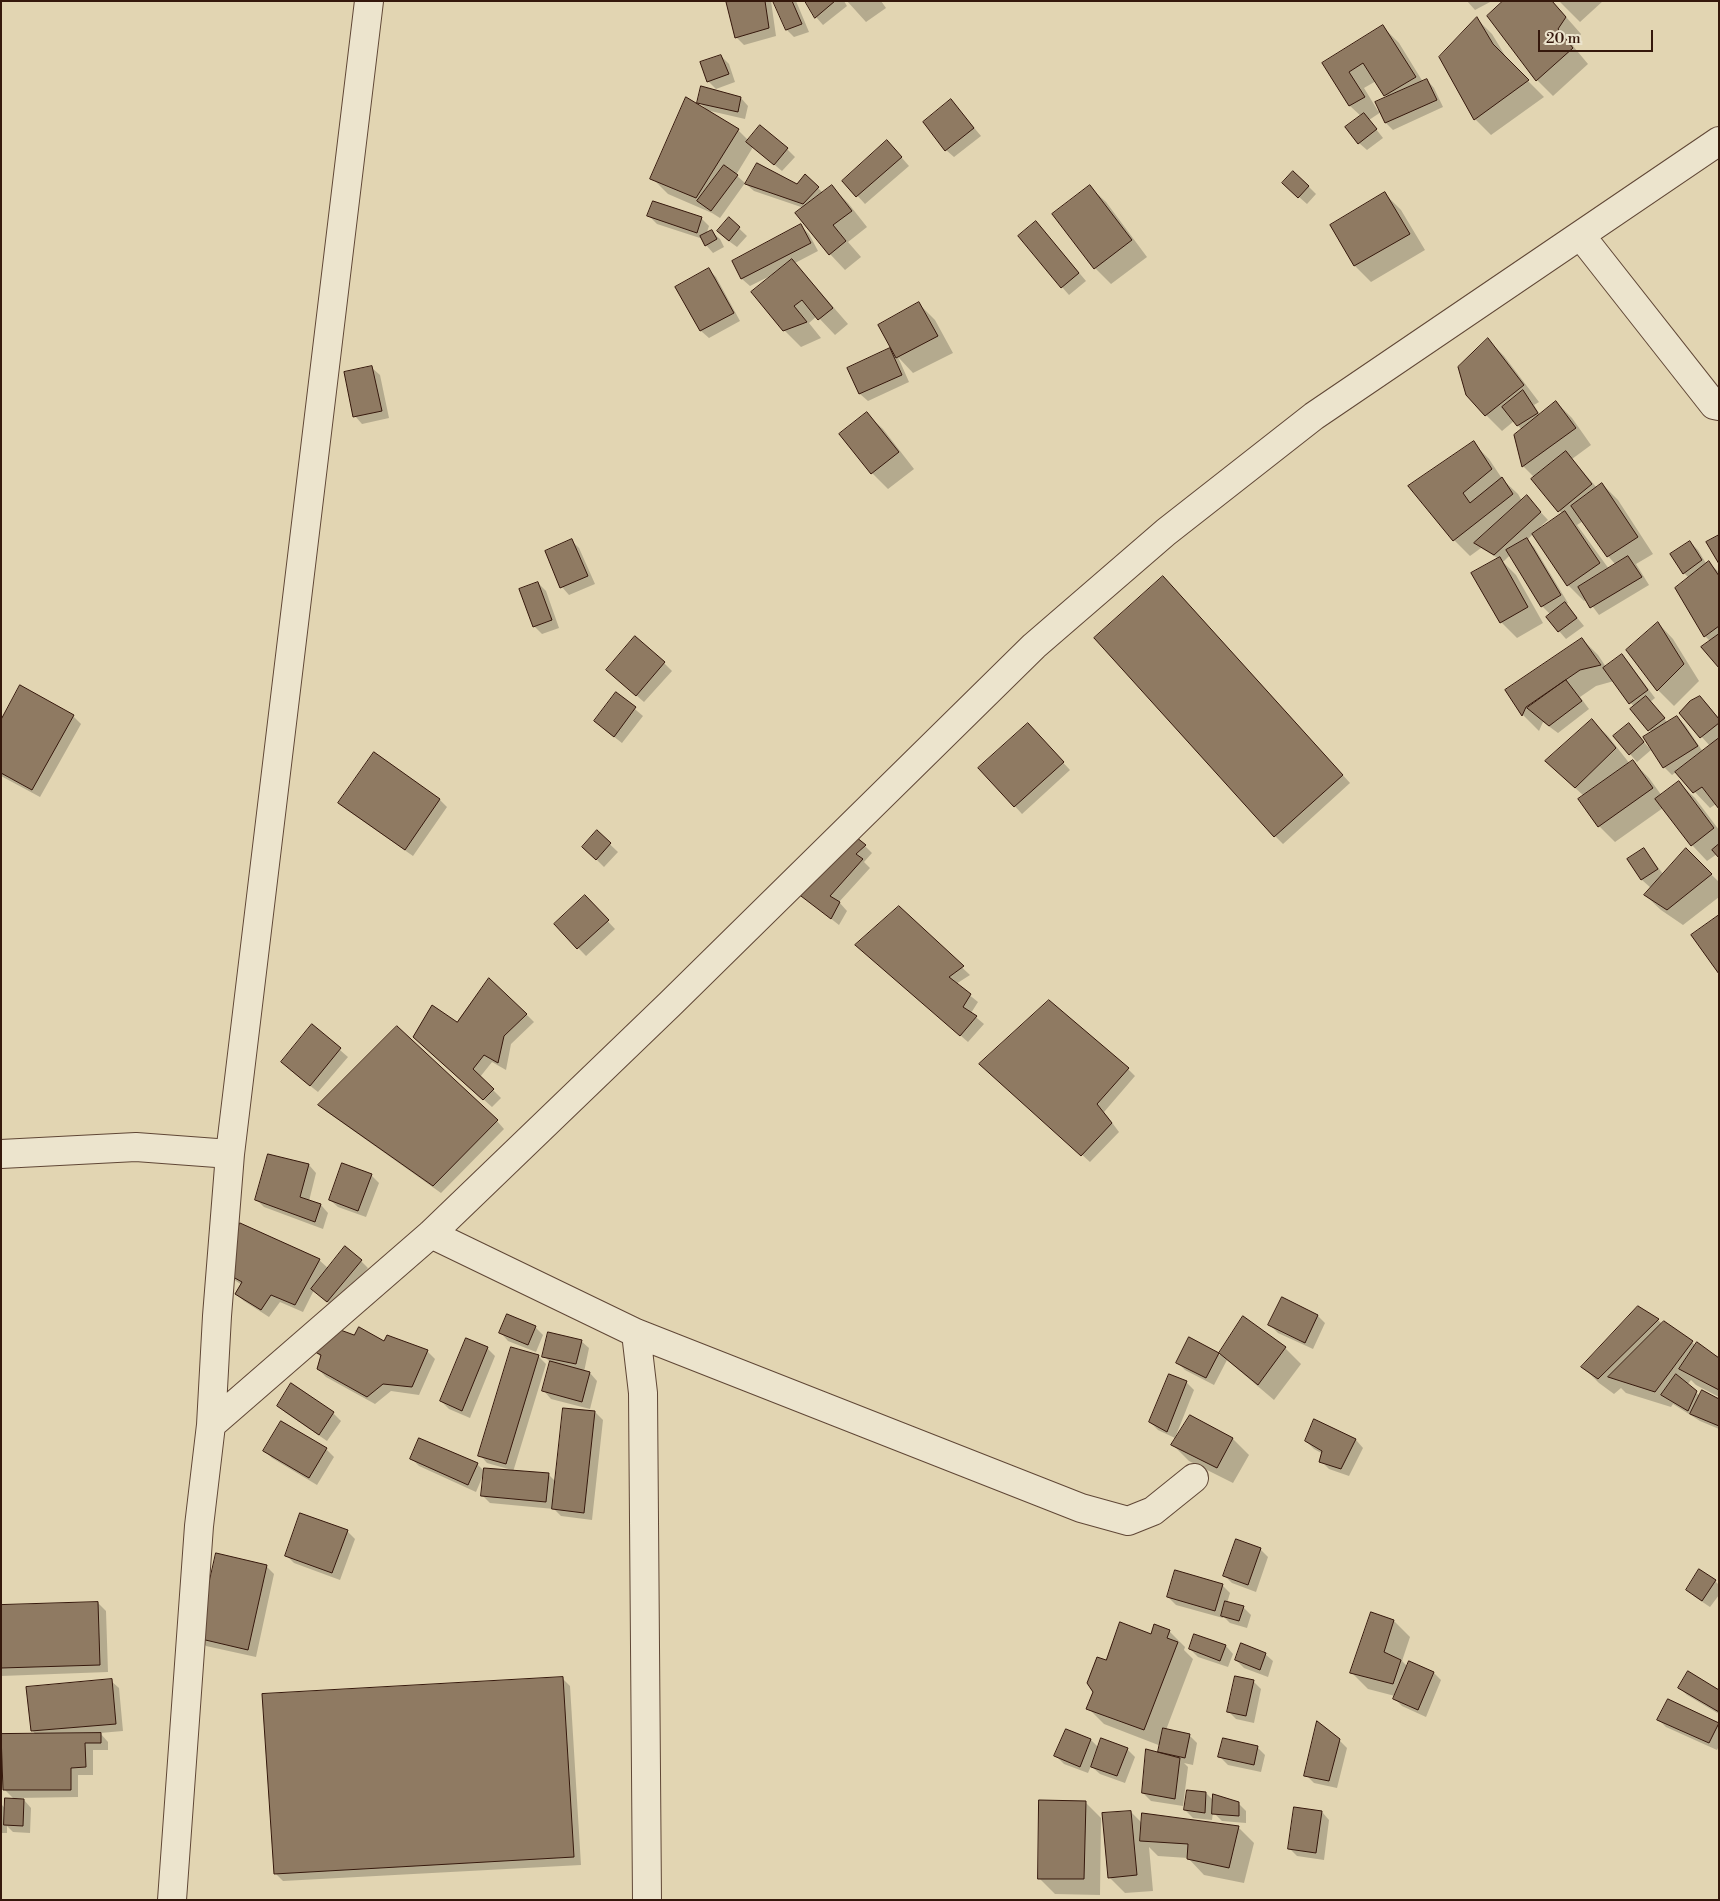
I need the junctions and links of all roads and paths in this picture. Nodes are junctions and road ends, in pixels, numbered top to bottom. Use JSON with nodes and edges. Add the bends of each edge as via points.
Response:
{"nodes":[{"id":1,"x":369,"y":1,"type":"edge"},
{"id":2,"x":1719,"y":141,"type":"edge"},
{"id":3,"x":1581,"y":236,"type":"junction"},
{"id":4,"x":1719,"y":406,"type":"edge"},
{"id":5,"x":1,"y":1154,"type":"edge"},
{"id":6,"x":230,"y":1154,"type":"junction"},
{"id":7,"x":431,"y":1234,"type":"junction"},
{"id":8,"x":636,"y":1333,"type":"junction"},
{"id":9,"x":211,"y":1425,"type":"junction"},
{"id":10,"x":1194,"y":1478,"type":"dead end"},
{"id":11,"x":172,"y":1900,"type":"edge"},
{"id":12,"x":647,"y":1900,"type":"edge"}],
"edges":[{"from":1,"to":6,"type":"street"},
{"from":2,"to":3,"type":"street"},
{"from":3,"to":4,"type":"street","via":[[1714,404]]},
{"from":3,"to":7,"type":"street","via":[[1314,416],[1166,532],[1034,646]]},
{"from":5,"to":6,"type":"street","via":[[136,1147]]},
{"from":6,"to":9,"type":"street"},
{"from":7,"to":8,"type":"street"},
{"from":7,"to":9,"type":"street"},
{"from":8,"to":10,"type":"street","via":[[1081,1508],[1128,1521],[1153,1511]]},
{"from":8,"to":12,"type":"street","via":[[643,1393]]},
{"from":9,"to":11,"type":"street","via":[[199,1526]]}]}
